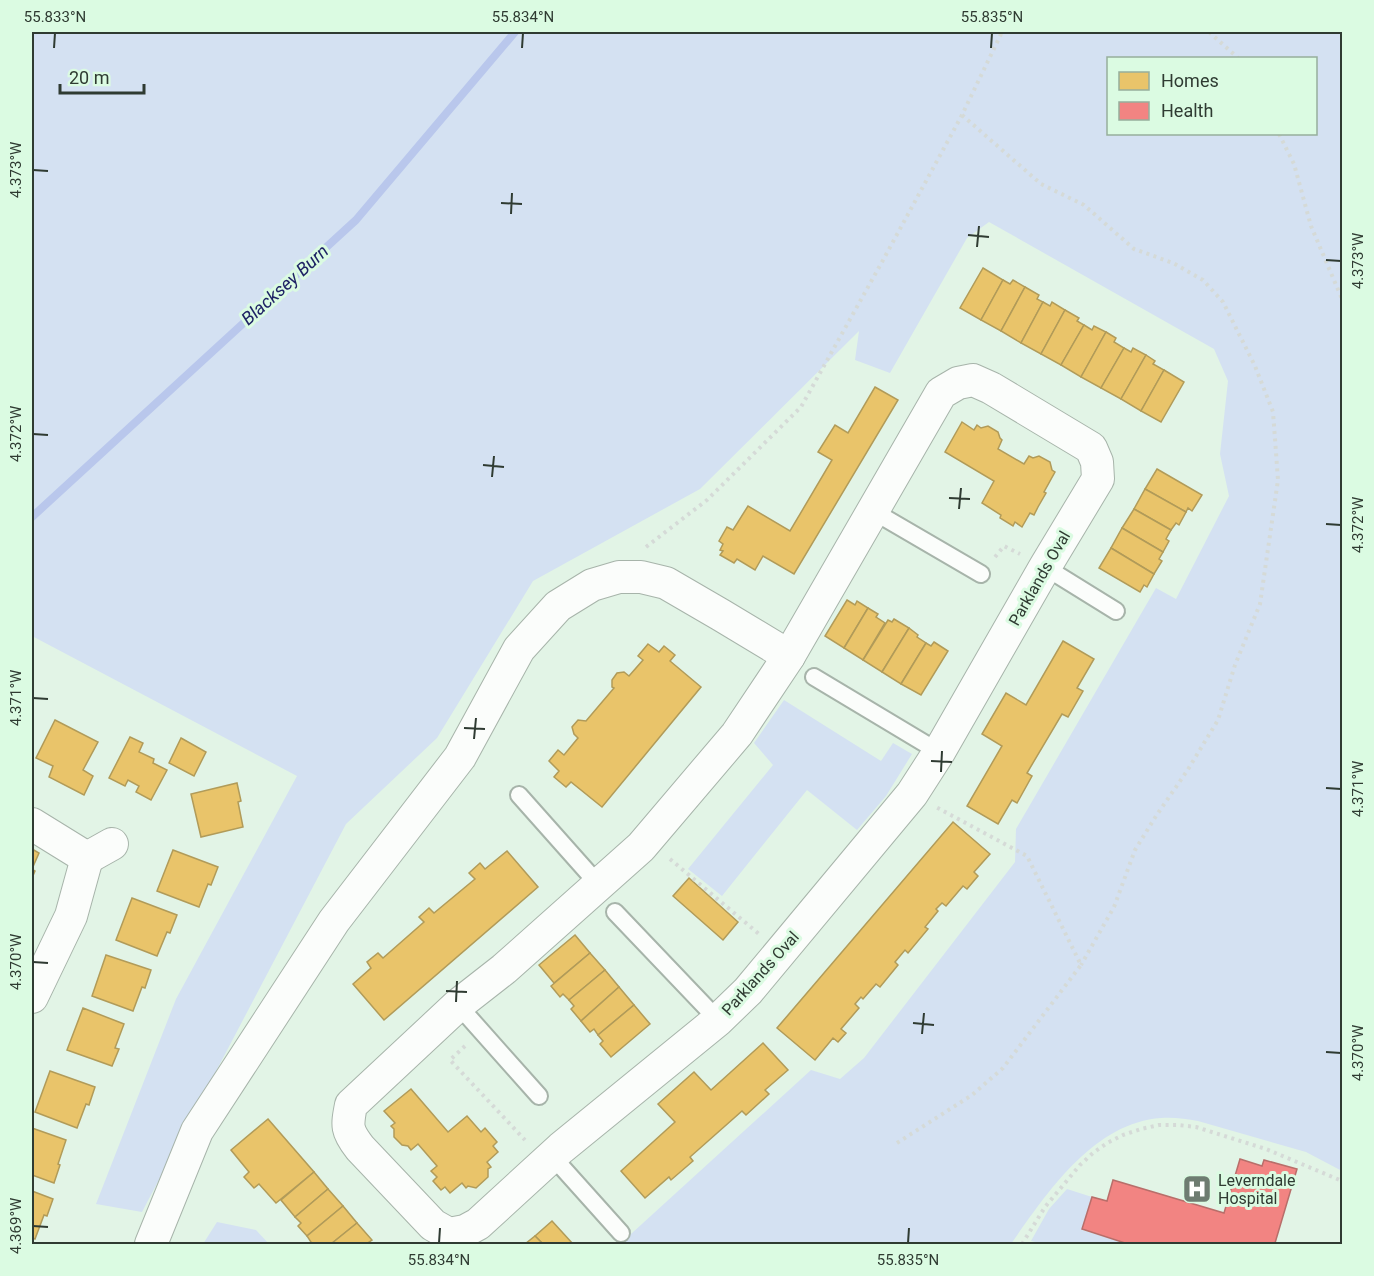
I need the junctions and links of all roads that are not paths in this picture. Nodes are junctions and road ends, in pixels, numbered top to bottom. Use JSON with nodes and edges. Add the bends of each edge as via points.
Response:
{"nodes":[{"id":1,"x":873,"y":511,"type":"junction"},
{"id":2,"x":1045,"y":567,"type":"junction"},
{"id":3,"x":981,"y":574,"type":"road end"},
{"id":4,"x":1116,"y":611,"type":"dead end"},
{"id":5,"x":789,"y":656,"type":"junction"},
{"id":6,"x":814,"y":677,"type":"dead end"},
{"id":7,"x":939,"y":752,"type":"junction"},
{"id":8,"x":519,"y":795,"type":"dead end"},
{"id":9,"x":32,"y":824,"type":"edge"},
{"id":10,"x":598,"y":885,"type":"junction"},
{"id":11,"x":615,"y":912,"type":"dead end"},
{"id":12,"x":32,"y":997,"type":"edge"},
{"id":13,"x":458,"y":1005,"type":"junction"},
{"id":14,"x":718,"y":1020,"type":"junction"},
{"id":15,"x":539,"y":1096,"type":"dead end"},
{"id":16,"x":549,"y":1159,"type":"junction"},
{"id":17,"x":621,"y":1233,"type":"dead end"},
{"id":18,"x":152,"y":1245,"type":"edge"}],
"edges":[{"from":1,"to":2,"type":"street","name":"Parklands Oval","via":[[941,393],[973,380],[1091,448],[1097,462],[1098,478]]},
{"from":1,"to":3,"type":"lane"},
{"from":1,"to":5,"type":"street","name":"Parklands Oval"},
{"from":2,"to":4,"type":"lane"},
{"from":2,"to":7,"type":"street","name":"Parklands Oval"},
{"from":5,"to":10,"type":"street","name":"Parklands Oval","via":[[737,734],[647,840]]},
{"from":5,"to":18,"type":"street","via":[[666,583],[641,577],[592,585],[558,606],[519,649],[460,757],[334,921],[197,1131]]},
{"from":6,"to":7,"type":"lane"},
{"from":7,"to":14,"type":"street","name":"Parklands Oval","via":[[912,794],[748,991]]},
{"from":8,"to":10,"type":"lane"},
{"from":9,"to":12,"type":"street","via":[[100,851]]},
{"from":10,"to":13,"type":"street","name":"Parklands Oval"},
{"from":11,"to":14,"type":"lane"},
{"from":13,"to":15,"type":"lane"},
{"from":13,"to":16,"type":"street","name":"Parklands Oval","via":[[351,1104],[350,1135],[433,1225],[449,1234],[465,1232],[478,1224]]},
{"from":14,"to":16,"type":"street","name":"Parklands Oval"},
{"from":16,"to":17,"type":"lane"}]}
